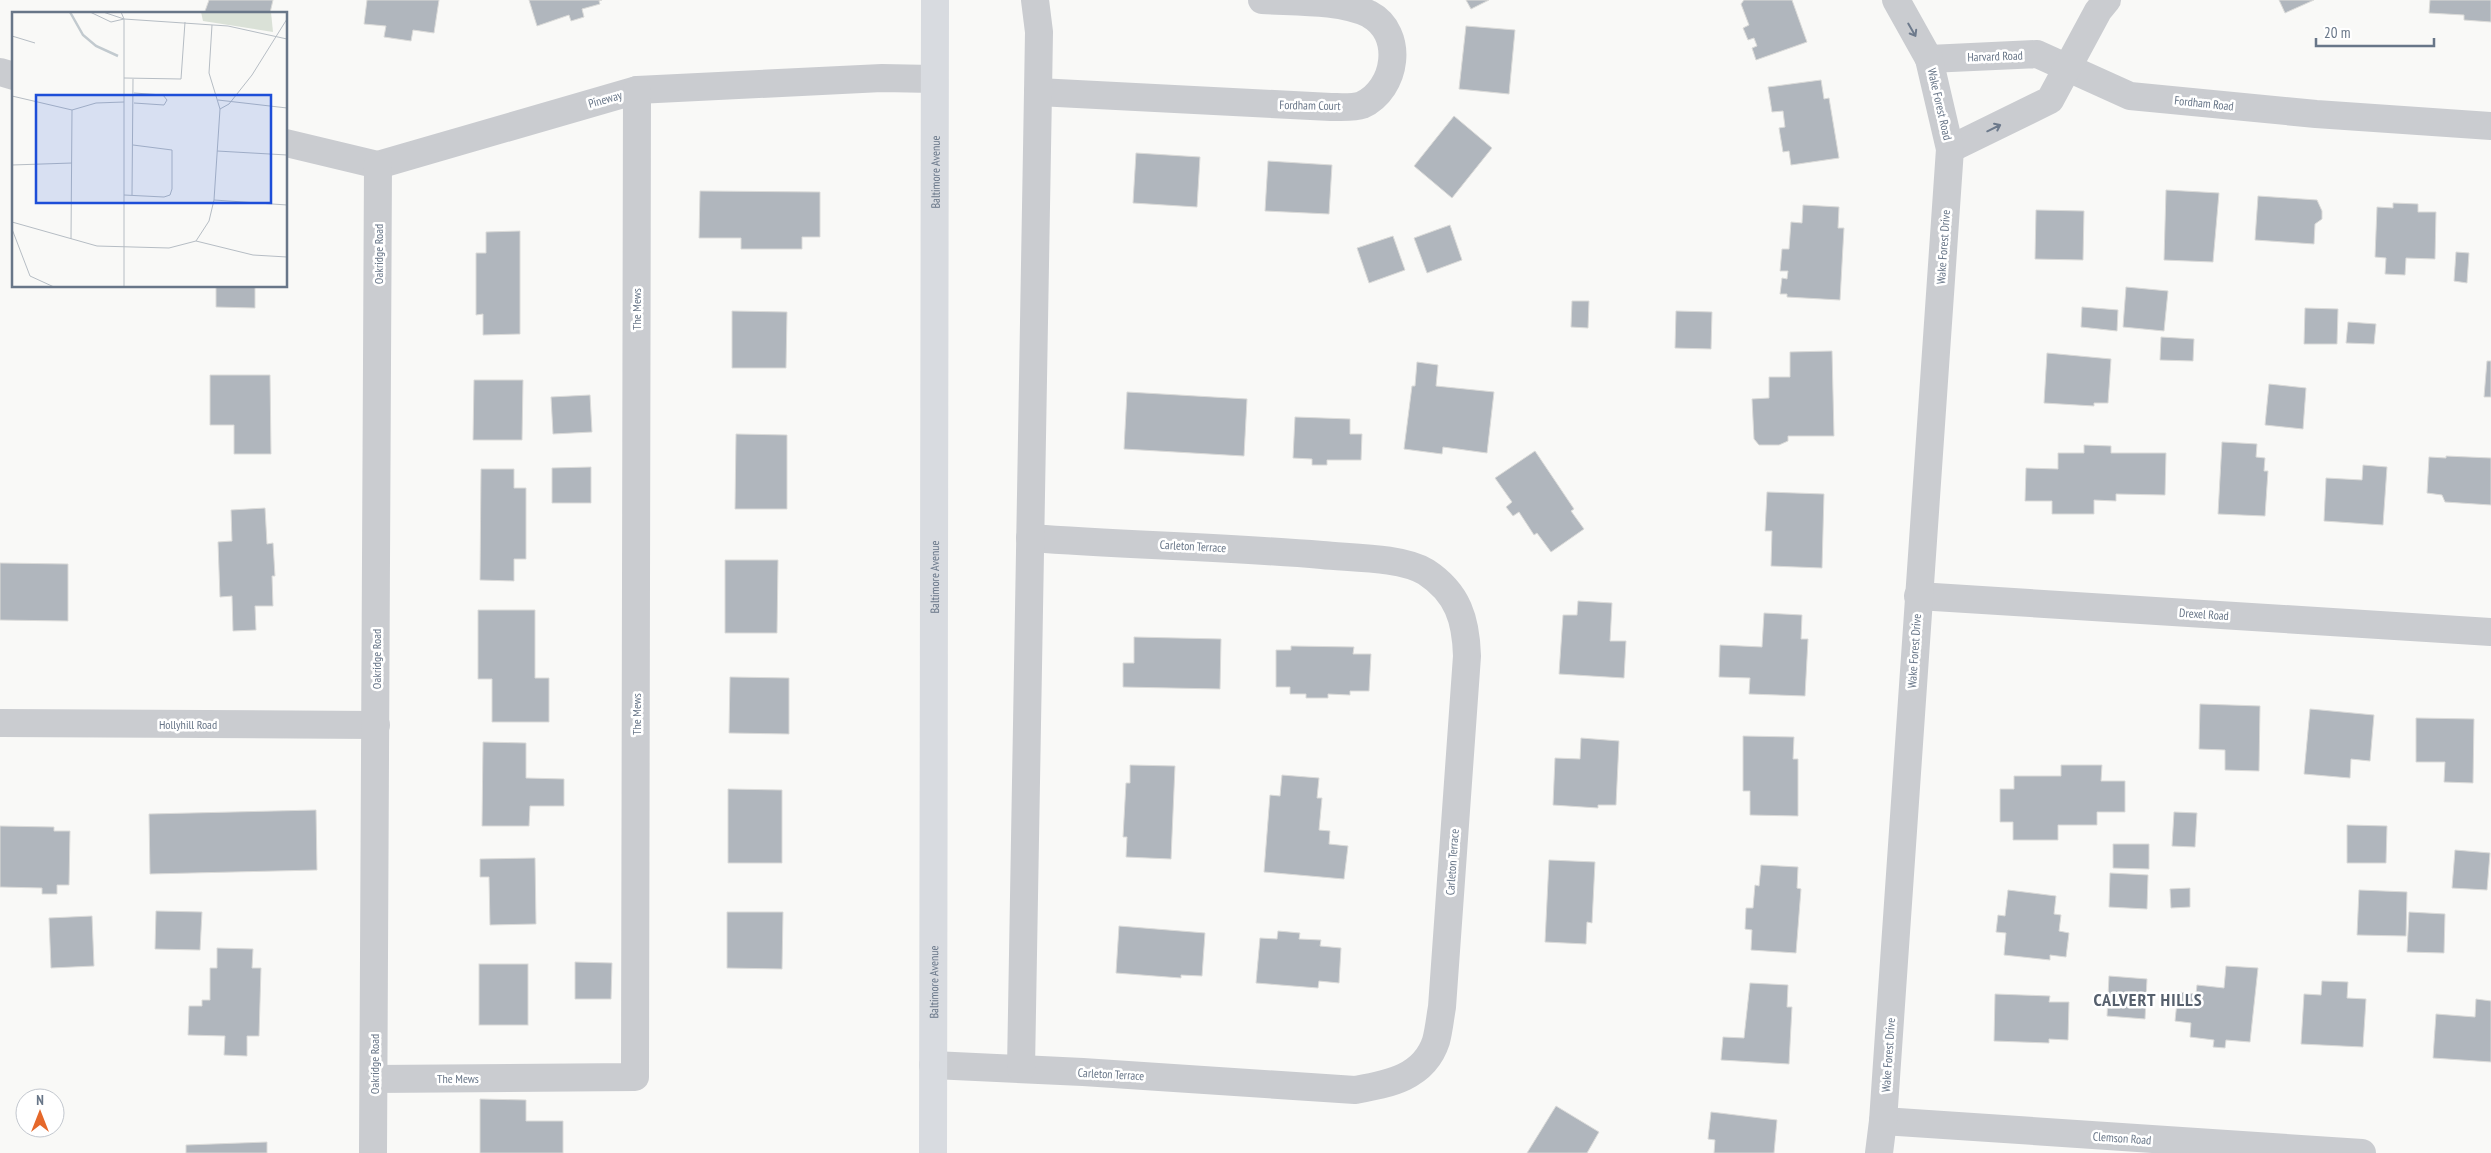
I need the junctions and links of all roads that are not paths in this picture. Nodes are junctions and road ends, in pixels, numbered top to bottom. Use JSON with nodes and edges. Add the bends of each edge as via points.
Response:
{"nodes":[{"id":1,"x":935,"y":0,"type":"edge"},
{"id":2,"x":1035,"y":0,"type":"edge"},
{"id":3,"x":1262,"y":0,"type":"edge"},
{"id":4,"x":1896,"y":0,"type":"edge"},
{"id":5,"x":2107,"y":0,"type":"edge"},
{"id":6,"x":1929,"y":59,"type":"junction"},
{"id":7,"x":2069,"y":69,"type":"junction"},
{"id":8,"x":934,"y":79,"type":"junction"},
{"id":9,"x":636,"y":90,"type":"junction"},
{"id":10,"x":1038,"y":92,"type":"junction"},
{"id":11,"x":2491,"y":126,"type":"edge"},
{"id":12,"x":288,"y":142,"type":"edge"},
{"id":13,"x":1950,"y":149,"type":"junction"},
{"id":14,"x":378,"y":165,"type":"junction"},
{"id":15,"x":1030,"y":538,"type":"junction"},
{"id":16,"x":1918,"y":596,"type":"junction"},
{"id":17,"x":2491,"y":632,"type":"edge"},
{"id":18,"x":0,"y":723,"type":"edge"},
{"id":19,"x":376,"y":725,"type":"junction"},
{"id":20,"x":933,"y":1065,"type":"junction"},
{"id":21,"x":1021,"y":1070,"type":"junction"},
{"id":22,"x":374,"y":1079,"type":"junction"},
{"id":23,"x":1883,"y":1121,"type":"junction"},
{"id":24,"x":373,"y":1153,"type":"edge"},
{"id":25,"x":933,"y":1153,"type":"edge"},
{"id":26,"x":1879,"y":1153,"type":"edge"},
{"id":27,"x":2362,"y":1153,"type":"edge"}],
"edges":[{"from":1,"to":8,"type":"main road","name":"Baltimore Avenue"},
{"from":2,"to":10,"type":"street","via":[[1039,32]]},
{"from":3,"to":10,"type":"street","name":"Fordham Court","via":[[1336,6],[1369,15],[1387,30],[1393,52],[1391,70],[1382,90],[1361,105],[1331,107]]},
{"from":4,"to":6,"type":"street","one_way":true},
{"from":5,"to":7,"type":"street","via":[[2098,11]]},
{"from":6,"to":7,"type":"street","name":"Harvard Road","via":[[2037,54]]},
{"from":6,"to":13,"type":"street","name":"Wake Forest Road"},
{"from":7,"to":11,"type":"street","name":"Fordham Road","via":[[2130,96],[2316,114]]},
{"from":13,"to":7,"type":"street","one_way":true,"via":[[2050,100]]},
{"from":8,"to":9,"type":"street","name":"Pineway","via":[[882,78]]},
{"from":8,"to":20,"type":"main road","name":"Baltimore Avenue"},
{"from":9,"to":14,"type":"street","name":"Pineway"},
{"from":9,"to":22,"type":"street","name":"The Mews","via":[[635,1077]]},
{"from":10,"to":15,"type":"street"},
{"from":12,"to":14,"type":"street"},
{"from":13,"to":16,"type":"street","name":"Wake Forest Drive"},
{"from":14,"to":19,"type":"street","name":"Oakridge Road"},
{"from":15,"to":21,"type":"street"},
{"from":15,"to":21,"type":"street","name":"Carleton Terrace","via":[[1236,548],[1398,563],[1424,571],[1445,587],[1466,628],[1467,656],[1442,1007],[1436,1042],[1419,1069],[1393,1083],[1355,1090]]},
{"from":16,"to":17,"type":"street","name":"Drexel Road"},
{"from":16,"to":23,"type":"street","name":"Wake Forest Drive"},
{"from":18,"to":19,"type":"street","name":"Hollyhill Road"},
{"from":19,"to":22,"type":"street","name":"Oakridge Road"},
{"from":20,"to":21,"type":"street","name":"Carleton Terrace"},
{"from":20,"to":25,"type":"main road","name":"Baltimore Avenue"},
{"from":22,"to":24,"type":"street","name":"Oakridge Road"},
{"from":23,"to":26,"type":"street","name":"Wake Forest Drive"},
{"from":23,"to":27,"type":"street","name":"Clemson Road"}]}
